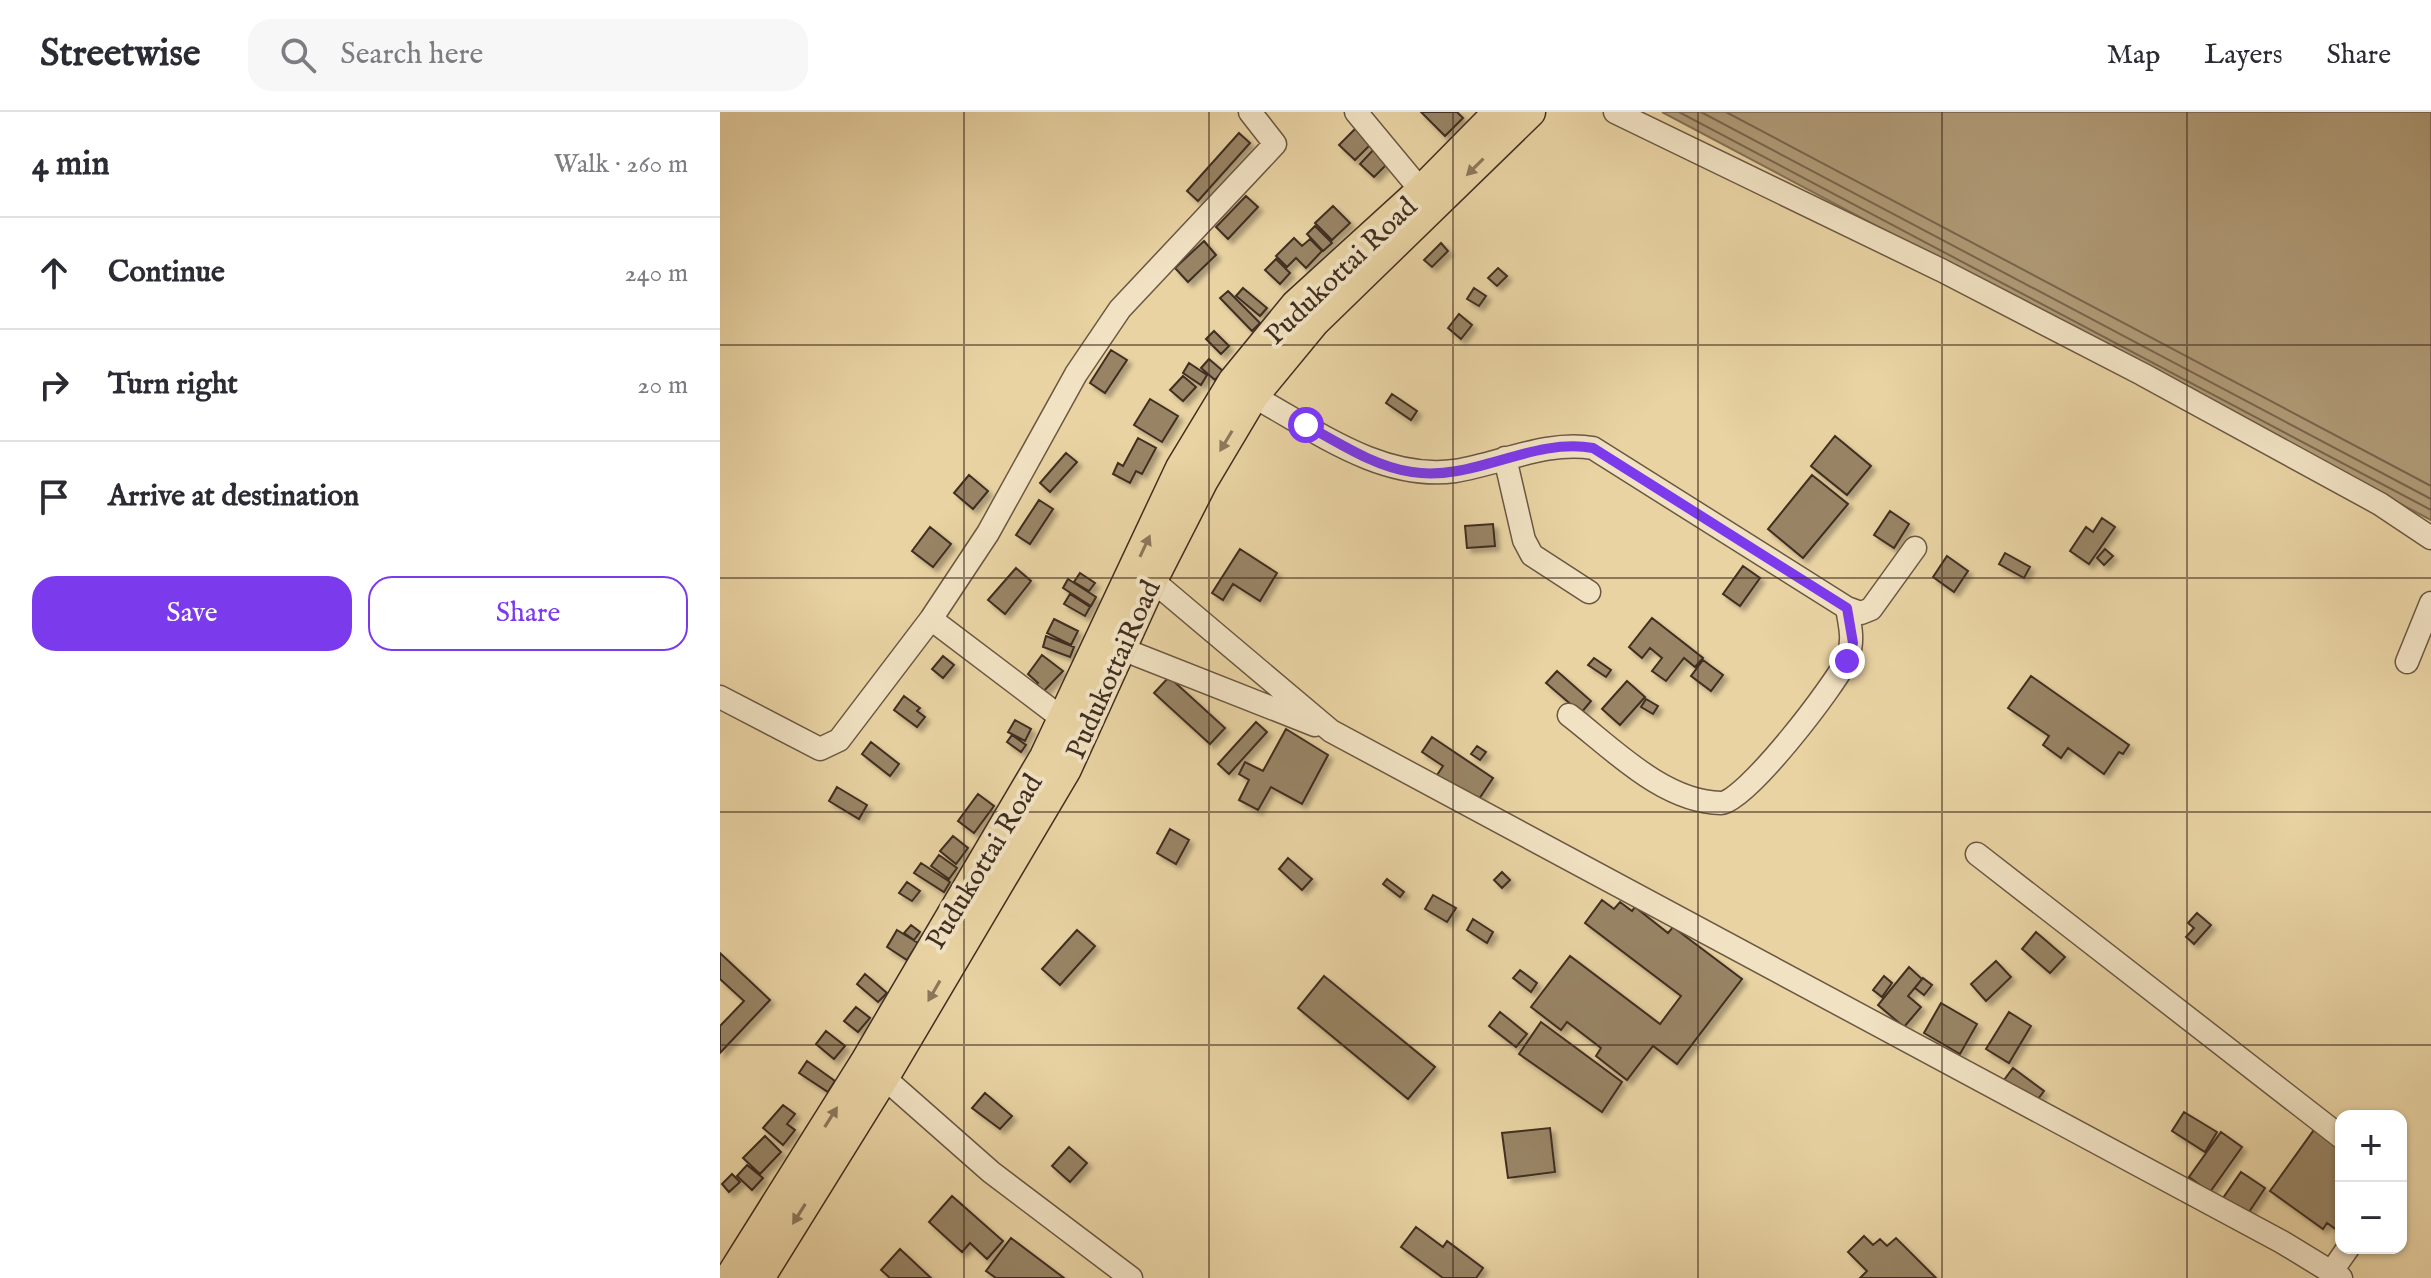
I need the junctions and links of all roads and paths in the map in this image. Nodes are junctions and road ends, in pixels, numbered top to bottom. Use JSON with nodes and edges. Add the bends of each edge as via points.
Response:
{"nodes":[{"id":1,"x":1250,"y":112,"type":"edge"},
{"id":2,"x":1356,"y":112,"type":"edge"},
{"id":3,"x":1499,"y":112,"type":"edge"},
{"id":4,"x":1530,"y":112,"type":"edge"},
{"id":5,"x":1615,"y":112,"type":"edge"},
{"id":6,"x":1428,"y":199,"type":"junction"},
{"id":7,"x":1253,"y":396,"type":"junction"},
{"id":8,"x":1505,"y":458,"type":"junction"},
{"id":9,"x":2431,"y":538,"type":"edge"},
{"id":10,"x":1915,"y":548,"type":"dead end"},
{"id":11,"x":1152,"y":580,"type":"junction"},
{"id":12,"x":1589,"y":592,"type":"dead end"},
{"id":13,"x":2431,"y":603,"type":"edge"},
{"id":14,"x":1847,"y":608,"type":"junction"},
{"id":15,"x":931,"y":619,"type":"junction"},
{"id":16,"x":1122,"y":649,"type":"junction"},
{"id":17,"x":2407,"y":662,"type":"dead end"},
{"id":18,"x":720,"y":697,"type":"edge"},
{"id":19,"x":1569,"y":715,"type":"dead end"},
{"id":20,"x":1063,"y":719,"type":"junction"},
{"id":21,"x":1331,"y":731,"type":"junction"},
{"id":22,"x":1977,"y":854,"type":"dead end"},
{"id":23,"x":875,"y":1069,"type":"junction"},
{"id":24,"x":2335,"y":1132,"type":"edge"},
{"id":25,"x":2345,"y":1254,"type":"edge"},
{"id":26,"x":2336,"y":1274,"type":"edge"},
{"id":27,"x":730,"y":1278,"type":"edge"},
{"id":28,"x":759,"y":1278,"type":"edge"},
{"id":29,"x":1131,"y":1278,"type":"edge"}],
"edges":[{"from":1,"to":15,"type":"street","via":[[1275,144],[1120,309]]},
{"from":2,"to":6,"type":"street"},
{"from":3,"to":6,"type":"highway","name":"Pudukottai Road"},
{"from":4,"to":6,"type":"highway","name":"PudukottaiRoad","one_way":true},
{"from":5,"to":9,"type":"street","via":[[2142,374],[2380,504]]},
{"from":6,"to":7,"type":"highway","name":"PudukottaiRoad"},
{"from":20,"to":6,"type":"highway","name":"Pudukottai Road","one_way":true,"via":[[1181,468],[1233,382],[1296,305]]},
{"from":7,"to":8,"type":"street","via":[[1384,465],[1414,473],[1456,471]]},
{"from":7,"to":11,"type":"highway","name":"PudukottaiRoad","one_way":true},
{"from":8,"to":12,"type":"street","via":[[1532,555]]},
{"from":8,"to":14,"type":"street","via":[[1581,446],[1605,454]]},
{"from":10,"to":14,"type":"street","via":[[1871,609],[1861,613]]},
{"from":11,"to":16,"type":"highway","name":"PudukottaiRoad"},
{"from":11,"to":21,"type":"street"},
{"from":13,"to":17,"type":"street"},
{"from":14,"to":19,"type":"street","via":[[1853,643],[1838,676],[1767,766],[1732,801],[1687,796],[1648,776]]},
{"from":15,"to":18,"type":"street","via":[[830,747],[808,744]]},
{"from":15,"to":20,"type":"street"},
{"from":16,"to":21,"type":"street"},
{"from":16,"to":23,"type":"highway","name":"PudukottaiRoad","one_way":true,"via":[[1066,769]]},
{"from":20,"to":23,"type":"highway","name":"Pudukottai Road"},
{"from":21,"to":26,"type":"street"},
{"from":22,"to":24,"type":"street"},
{"from":27,"to":23,"type":"highway","name":"Pudukottai Road","one_way":true},
{"from":23,"to":28,"type":"highway","name":"PudukottaiRoad","one_way":true},
{"from":23,"to":29,"type":"street","via":[[991,1172]]},
{"from":25,"to":26,"type":"street"}]}
